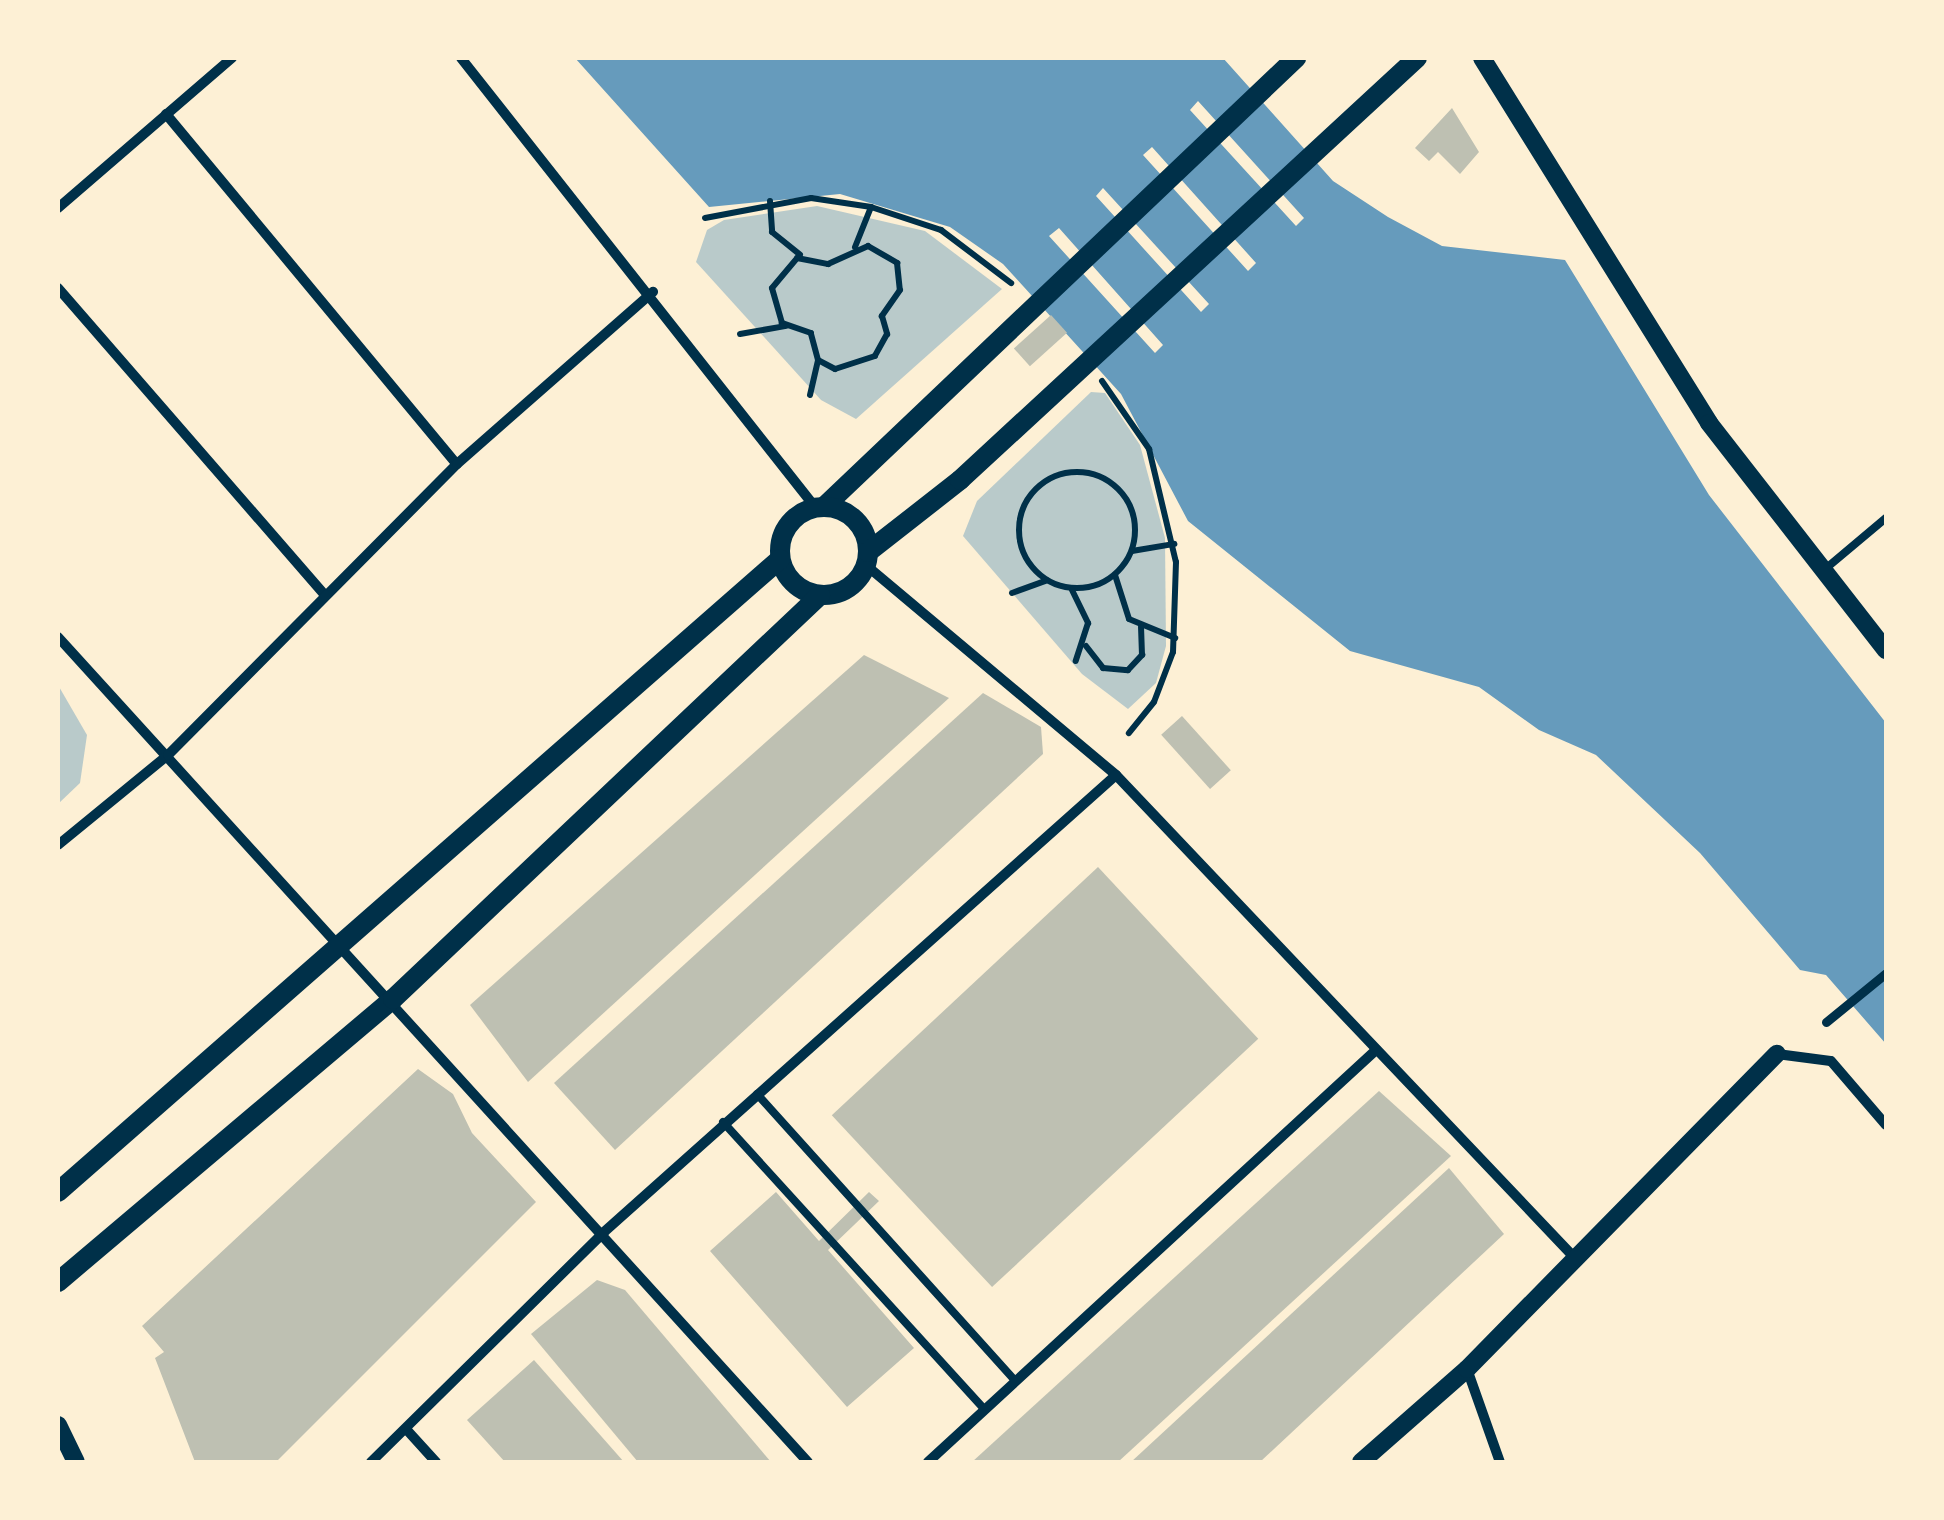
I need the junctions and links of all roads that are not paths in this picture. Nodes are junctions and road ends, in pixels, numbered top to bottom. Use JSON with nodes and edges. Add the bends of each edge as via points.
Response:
{"nodes":[{"id":1,"x":232,"y":58,"type":"edge"},
{"id":2,"x":461,"y":58,"type":"edge"},
{"id":3,"x":1296,"y":58,"type":"edge"},
{"id":4,"x":1482,"y":58,"type":"edge"},
{"id":5,"x":1414,"y":62,"type":"edge"},
{"id":6,"x":166,"y":114,"type":"junction"},
{"id":7,"x":58,"y":208,"type":"edge"},
{"id":8,"x":58,"y":288,"type":"edge"},
{"id":9,"x":653,"y":292,"type":"junction"},
{"id":10,"x":457,"y":464,"type":"junction"},
{"id":11,"x":820,"y":506,"type":"junction"},
{"id":12,"x":1886,"y":518,"type":"edge"},
{"id":13,"x":780,"y":559,"type":"junction"},
{"id":14,"x":868,"y":559,"type":"junction"},
{"id":15,"x":1824,"y":570,"type":"junction"},
{"id":16,"x":324,"y":594,"type":"junction"},
{"id":17,"x":820,"y":596,"type":"junction"},
{"id":18,"x":58,"y":638,"type":"edge"},
{"id":19,"x":1886,"y":650,"type":"edge"},
{"id":20,"x":168,"y":755,"type":"junction"},
{"id":21,"x":1116,"y":775,"type":"junction"},
{"id":22,"x":58,"y":845,"type":"edge"},
{"id":23,"x":344,"y":945,"type":"junction"},
{"id":24,"x":1886,"y":973,"type":"edge"},
{"id":25,"x":392,"y":999,"type":"junction"},
{"id":26,"x":1826,"y":1022,"type":"dead end"},
{"id":27,"x":1376,"y":1050,"type":"junction"},
{"id":28,"x":1777,"y":1054,"type":"joint"},
{"id":29,"x":757,"y":1094,"type":"junction"},
{"id":30,"x":723,"y":1122,"type":"junction"},
{"id":31,"x":1886,"y":1125,"type":"edge"},
{"id":32,"x":58,"y":1192,"type":"edge"},
{"id":33,"x":604,"y":1232,"type":"junction"},
{"id":34,"x":1572,"y":1255,"type":"junction"},
{"id":35,"x":58,"y":1282,"type":"edge"},
{"id":36,"x":1467,"y":1369,"type":"junction"},
{"id":37,"x":1016,"y":1382,"type":"junction"},
{"id":38,"x":984,"y":1409,"type":"junction"},
{"id":39,"x":58,"y":1426,"type":"edge"},
{"id":40,"x":406,"y":1429,"type":"junction"},
{"id":41,"x":76,"y":1462,"type":"edge"},
{"id":42,"x":370,"y":1462,"type":"edge"},
{"id":43,"x":436,"y":1462,"type":"edge"},
{"id":44,"x":808,"y":1462,"type":"edge"},
{"id":45,"x":928,"y":1462,"type":"edge"},
{"id":46,"x":1361,"y":1462,"type":"edge"},
{"id":47,"x":1500,"y":1462,"type":"edge"}],
"edges":[{"from":1,"to":6,"type":"street"},
{"from":2,"to":9,"type":"street"},
{"from":3,"to":11,"type":"main road"},
{"from":4,"to":15,"type":"street","via":[[1708,424]]},
{"from":5,"to":14,"type":"main road"},
{"from":6,"to":7,"type":"street"},
{"from":6,"to":10,"type":"street"},
{"from":8,"to":16,"type":"street"},
{"from":9,"to":10,"type":"street"},
{"from":9,"to":11,"type":"street"},
{"from":10,"to":16,"type":"street"},
{"from":11,"to":13,"type":"main road","via":[[790,522]]},
{"from":11,"to":14,"type":"main road","via":[[859,522]]},
{"from":12,"to":15,"type":"lane"},
{"from":13,"to":17,"type":"main road","via":[[803,591]]},
{"from":13,"to":23,"type":"main road"},
{"from":14,"to":17,"type":"main road","via":[[841,592]]},
{"from":14,"to":21,"type":"street"},
{"from":15,"to":19,"type":"street"},
{"from":16,"to":20,"type":"street"},
{"from":17,"to":25,"type":"main road"},
{"from":18,"to":20,"type":"street"},
{"from":20,"to":22,"type":"street"},
{"from":20,"to":23,"type":"street"},
{"from":21,"to":27,"type":"street"},
{"from":21,"to":29,"type":"street"},
{"from":23,"to":25,"type":"street"},
{"from":23,"to":32,"type":"main road"},
{"from":24,"to":26,"type":"street"},
{"from":25,"to":33,"type":"street"},
{"from":25,"to":35,"type":"main road"},
{"from":27,"to":34,"type":"street"},
{"from":27,"to":37,"type":"street"},
{"from":28,"to":31,"type":"street","via":[[1831,1061]]},
{"from":28,"to":34,"type":"street"},
{"from":29,"to":30,"type":"street"},
{"from":29,"to":37,"type":"lane"},
{"from":30,"to":33,"type":"street"},
{"from":30,"to":38,"type":"lane"},
{"from":33,"to":40,"type":"street"},
{"from":33,"to":44,"type":"street"},
{"from":34,"to":36,"type":"street"},
{"from":36,"to":46,"type":"street"},
{"from":36,"to":47,"type":"street"},
{"from":37,"to":38,"type":"street"},
{"from":38,"to":45,"type":"street"},
{"from":39,"to":41,"type":"street"},
{"from":40,"to":42,"type":"street"},
{"from":40,"to":43,"type":"street"}]}
